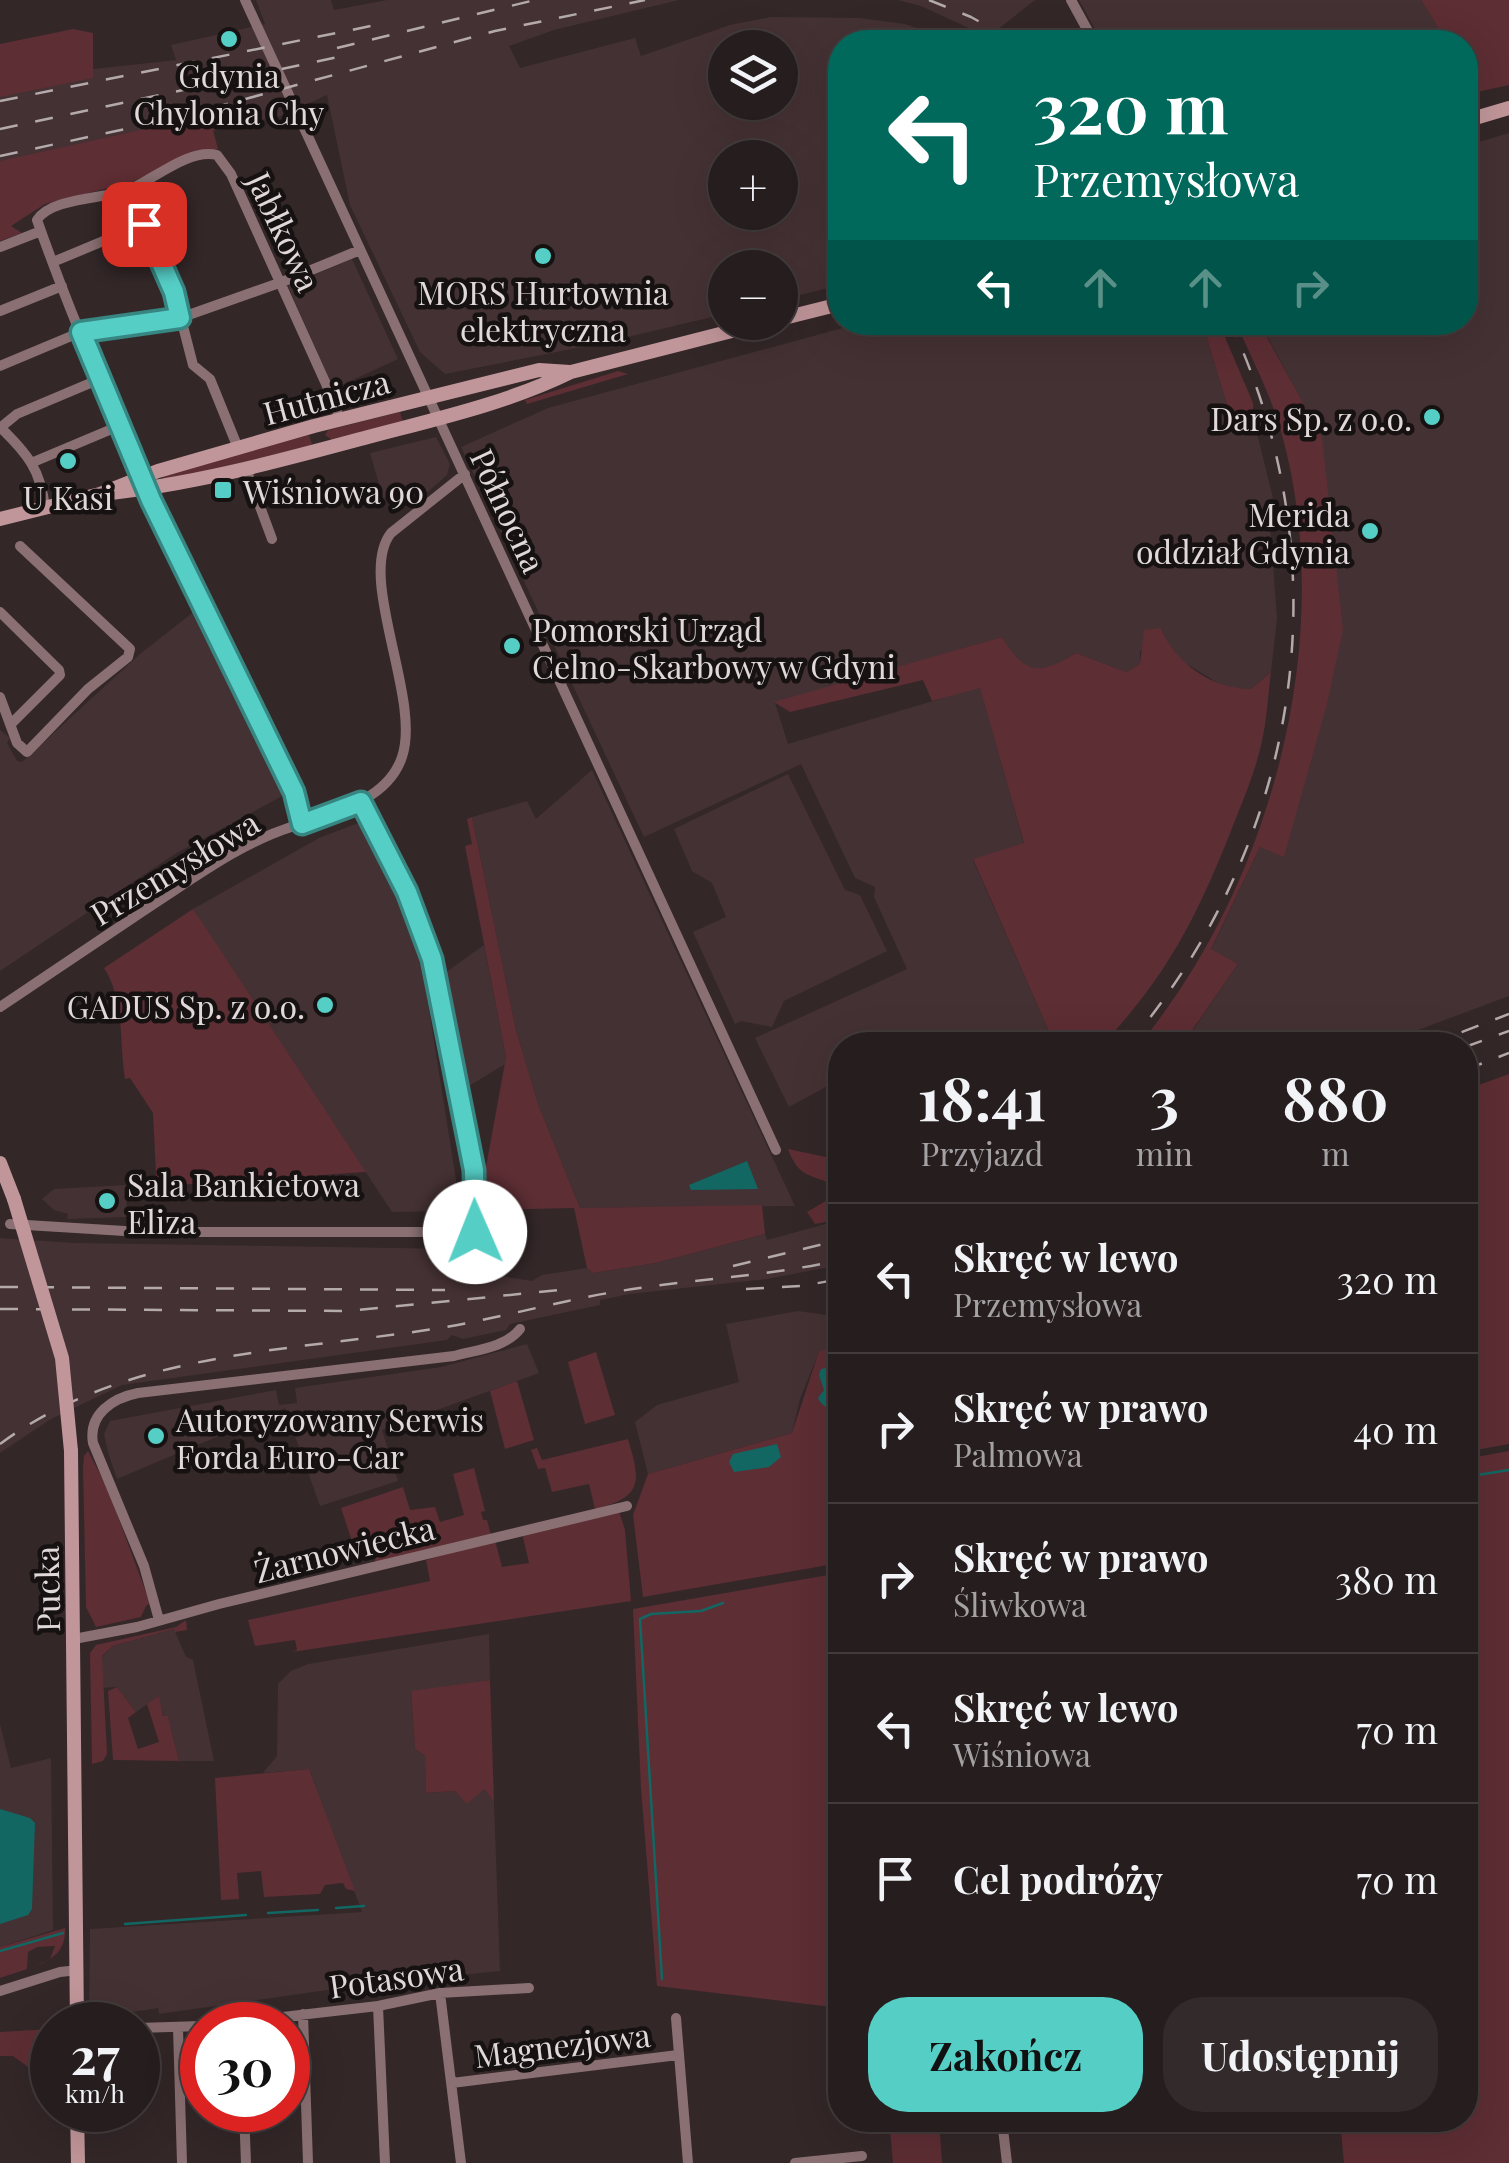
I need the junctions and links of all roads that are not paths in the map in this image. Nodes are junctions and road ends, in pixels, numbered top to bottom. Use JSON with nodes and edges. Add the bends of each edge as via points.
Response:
{"nodes":[{"id":1,"x":246,"y":0,"type":"edge"},
{"id":2,"x":1071,"y":0,"type":"edge"},
{"id":3,"x":1087,"y":30,"type":"edge"},
{"id":4,"x":1509,"y":108,"type":"edge"},
{"id":5,"x":1478,"y":117,"type":"edge"},
{"id":6,"x":130,"y":189,"type":"junction"},
{"id":7,"x":144,"y":224,"type":"junction"},
{"id":8,"x":39,"y":226,"type":"junction"},
{"id":9,"x":0,"y":247,"type":"edge"},
{"id":10,"x":360,"y":250,"type":"junction"},
{"id":11,"x":53,"y":262,"type":"junction"},
{"id":12,"x":282,"y":282,"type":"junction"},
{"id":13,"x":62,"y":286,"type":"junction"},
{"id":14,"x":828,"y":307,"type":"edge"},
{"id":15,"x":0,"y":311,"type":"edge"},
{"id":16,"x":798,"y":314,"type":"edge"},
{"id":17,"x":180,"y":318,"type":"junction"},
{"id":18,"x":81,"y":332,"type":"junction"},
{"id":19,"x":708,"y":337,"type":"edge"},
{"id":20,"x":0,"y":366,"type":"edge"},
{"id":21,"x":571,"y":372,"type":"junction"},
{"id":22,"x":100,"y":379,"type":"junction"},
{"id":23,"x":429,"y":397,"type":"junction"},
{"id":24,"x":439,"y":418,"type":"junction"},
{"id":25,"x":339,"y":420,"type":"junction"},
{"id":26,"x":119,"y":426,"type":"junction"},
{"id":27,"x":314,"y":426,"type":"junction"},
{"id":28,"x":0,"y":428,"type":"edge"},
{"id":29,"x":238,"y":448,"type":"junction"},
{"id":30,"x":321,"y":450,"type":"junction"},
{"id":31,"x":31,"y":463,"type":"junction"},
{"id":32,"x":246,"y":469,"type":"junction"},
{"id":33,"x":465,"y":474,"type":"junction"},
{"id":34,"x":144,"y":484,"type":"junction"},
{"id":35,"x":44,"y":508,"type":"junction"},
{"id":36,"x":0,"y":520,"type":"edge"},
{"id":37,"x":272,"y":540,"type":"dead end"},
{"id":38,"x":20,"y":546,"type":"dead end"},
{"id":39,"x":0,"y":612,"type":"edge"},
{"id":40,"x":0,"y":697,"type":"edge"},
{"id":41,"x":12,"y":724,"type":"junction"},
{"id":42,"x":361,"y":802,"type":"junction"},
{"id":43,"x":302,"y":824,"type":"junction"},
{"id":44,"x":0,"y":1006,"type":"edge"},
{"id":45,"x":776,"y":1150,"type":"dead end"},
{"id":46,"x":0,"y":1163,"type":"edge"},
{"id":47,"x":10,"y":1224,"type":"dead end"},
{"id":48,"x":520,"y":1330,"type":"dead end"},
{"id":49,"x":627,"y":1506,"type":"dead end"},
{"id":50,"x":159,"y":1620,"type":"junction"},
{"id":51,"x":74,"y":1640,"type":"junction"},
{"id":52,"x":78,"y":1970,"type":"junction"},
{"id":53,"x":529,"y":1988,"type":"dead end"},
{"id":54,"x":0,"y":1992,"type":"edge"},
{"id":55,"x":440,"y":1993,"type":"junction"},
{"id":56,"x":77,"y":2002,"type":"edge"},
{"id":57,"x":378,"y":2006,"type":"junction"},
{"id":58,"x":310,"y":2013,"type":"edge"},
{"id":59,"x":676,"y":2018,"type":"dead end"},
{"id":60,"x":160,"y":2028,"type":"edge"},
{"id":61,"x":178,"y":2028,"type":"joint"},
{"id":62,"x":678,"y":2055,"type":"junction"},
{"id":63,"x":452,"y":2083,"type":"junction"},
{"id":64,"x":77,"y":2132,"type":"edge"},
{"id":65,"x":245,"y":2132,"type":"edge"},
{"id":66,"x":307,"y":2132,"type":"edge"},
{"id":67,"x":1004,"y":2132,"type":"edge"},
{"id":68,"x":862,"y":2156,"type":"dead end"},
{"id":69,"x":78,"y":2163,"type":"edge"},
{"id":70,"x":182,"y":2163,"type":"edge"},
{"id":71,"x":246,"y":2163,"type":"edge"},
{"id":72,"x":308,"y":2163,"type":"edge"},
{"id":73,"x":385,"y":2163,"type":"edge"},
{"id":74,"x":461,"y":2163,"type":"edge"},
{"id":75,"x":688,"y":2163,"type":"edge"},
{"id":76,"x":795,"y":2163,"type":"edge"},
{"id":77,"x":1007,"y":2163,"type":"edge"}],
"edges":[{"from":1,"to":10,"type":"street","name":"Północna"},
{"from":2,"to":3,"type":"street"},
{"from":4,"to":5,"type":"main road"},
{"from":6,"to":7,"type":"street"},
{"from":6,"to":8,"type":"street","via":[[42,212]]},
{"from":6,"to":12,"type":"street","name":"Jabłkowa","via":[[200,155],[217,156],[232,174]]},
{"from":7,"to":11,"type":"street"},
{"from":7,"to":17,"type":"street"},
{"from":8,"to":9,"type":"street"},
{"from":8,"to":11,"type":"street"},
{"from":10,"to":12,"type":"street"},
{"from":10,"to":23,"type":"street","name":"Północna"},
{"from":11,"to":13,"type":"street"},
{"from":12,"to":17,"type":"street"},
{"from":12,"to":25,"type":"street","name":"Jabłkowa"},
{"from":13,"to":15,"type":"street"},
{"from":13,"to":18,"type":"street"},
{"from":14,"to":16,"type":"main road"},
{"from":17,"to":18,"type":"street"},
{"from":17,"to":29,"type":"street","via":[[194,365],[210,380]]},
{"from":18,"to":20,"type":"street"},
{"from":18,"to":22,"type":"street"},
{"from":19,"to":21,"type":"main road","name":"Hutnicza"},
{"from":21,"to":23,"type":"main road","name":"Hutnicza","via":[[539,370]]},
{"from":21,"to":24,"type":"main road","name":"Hutnicza"},
{"from":22,"to":26,"type":"street"},
{"from":22,"to":28,"type":"street","via":[[17,414]]},
{"from":23,"to":24,"type":"street","name":"Północna"},
{"from":23,"to":25,"type":"main road","name":"Hutnicza"},
{"from":24,"to":30,"type":"main road","name":"Hutnicza"},
{"from":24,"to":33,"type":"street","name":"Północna"},
{"from":25,"to":27,"type":"main road","name":"Hutnicza"},
{"from":26,"to":31,"type":"street"},
{"from":26,"to":34,"type":"street"},
{"from":27,"to":29,"type":"main road","name":"Hutnicza"},
{"from":27,"to":30,"type":"main road"},
{"from":28,"to":31,"type":"street"},
{"from":29,"to":34,"type":"main road","name":"Hutnicza"},
{"from":30,"to":32,"type":"main road","name":"Hutnicza"},
{"from":31,"to":35,"type":"street","via":[[42,481]]},
{"from":32,"to":34,"type":"main road","name":"Hutnicza"},
{"from":32,"to":37,"type":"street"},
{"from":33,"to":42,"type":"street","name":"Przemysłowa","via":[[383,546],[406,735],[391,776]]},
{"from":33,"to":45,"type":"street","name":"Północna"},
{"from":34,"to":35,"type":"main road","name":"Hutnicza"},
{"from":34,"to":43,"type":"street","via":[[294,792]]},
{"from":35,"to":36,"type":"main road","name":"Hutnicza"},
{"from":38,"to":41,"type":"street","via":[[130,650],[26,752]]},
{"from":39,"to":41,"type":"street","via":[[60,675]]},
{"from":40,"to":41,"type":"street"},
{"from":42,"to":43,"type":"street","name":"Przemysłowa"},
{"from":42,"to":47,"type":"street","via":[[432,959],[474,1170],[475,1232],[141,1232]]},
{"from":43,"to":44,"type":"street","name":"Przemysłowa","via":[[231,853]]},
{"from":46,"to":51,"type":"main road","name":"Pucka","bridge":true,"via":[[62,1358],[71,1451]]},
{"from":48,"to":50,"type":"street","via":[[500,1344],[439,1359],[121,1396],[102,1412],[92,1438]]},
{"from":49,"to":50,"type":"street","name":"Żarnowiecka"},
{"from":50,"to":51,"type":"street","name":"Żarnowiecka"},
{"from":51,"to":52,"type":"main road","name":"Pucka"},
{"from":52,"to":54,"type":"street"},
{"from":52,"to":56,"type":"main road","name":"Pucka"},
{"from":53,"to":55,"type":"street","name":"Potasowa"},
{"from":55,"to":57,"type":"street","name":"Potasowa"},
{"from":55,"to":63,"type":"street"},
{"from":57,"to":58,"type":"street","name":"Potasowa"},
{"from":57,"to":73,"type":"street"},
{"from":59,"to":62,"type":"street"},
{"from":60,"to":61,"type":"street"},
{"from":61,"to":70,"type":"street"},
{"from":62,"to":63,"type":"street","name":"Magnezjowa"},
{"from":62,"to":75,"type":"street"},
{"from":63,"to":74,"type":"street"},
{"from":64,"to":69,"type":"main road"},
{"from":65,"to":71,"type":"street"},
{"from":66,"to":72,"type":"street"},
{"from":67,"to":77,"type":"street"},
{"from":68,"to":76,"type":"street"}]}
